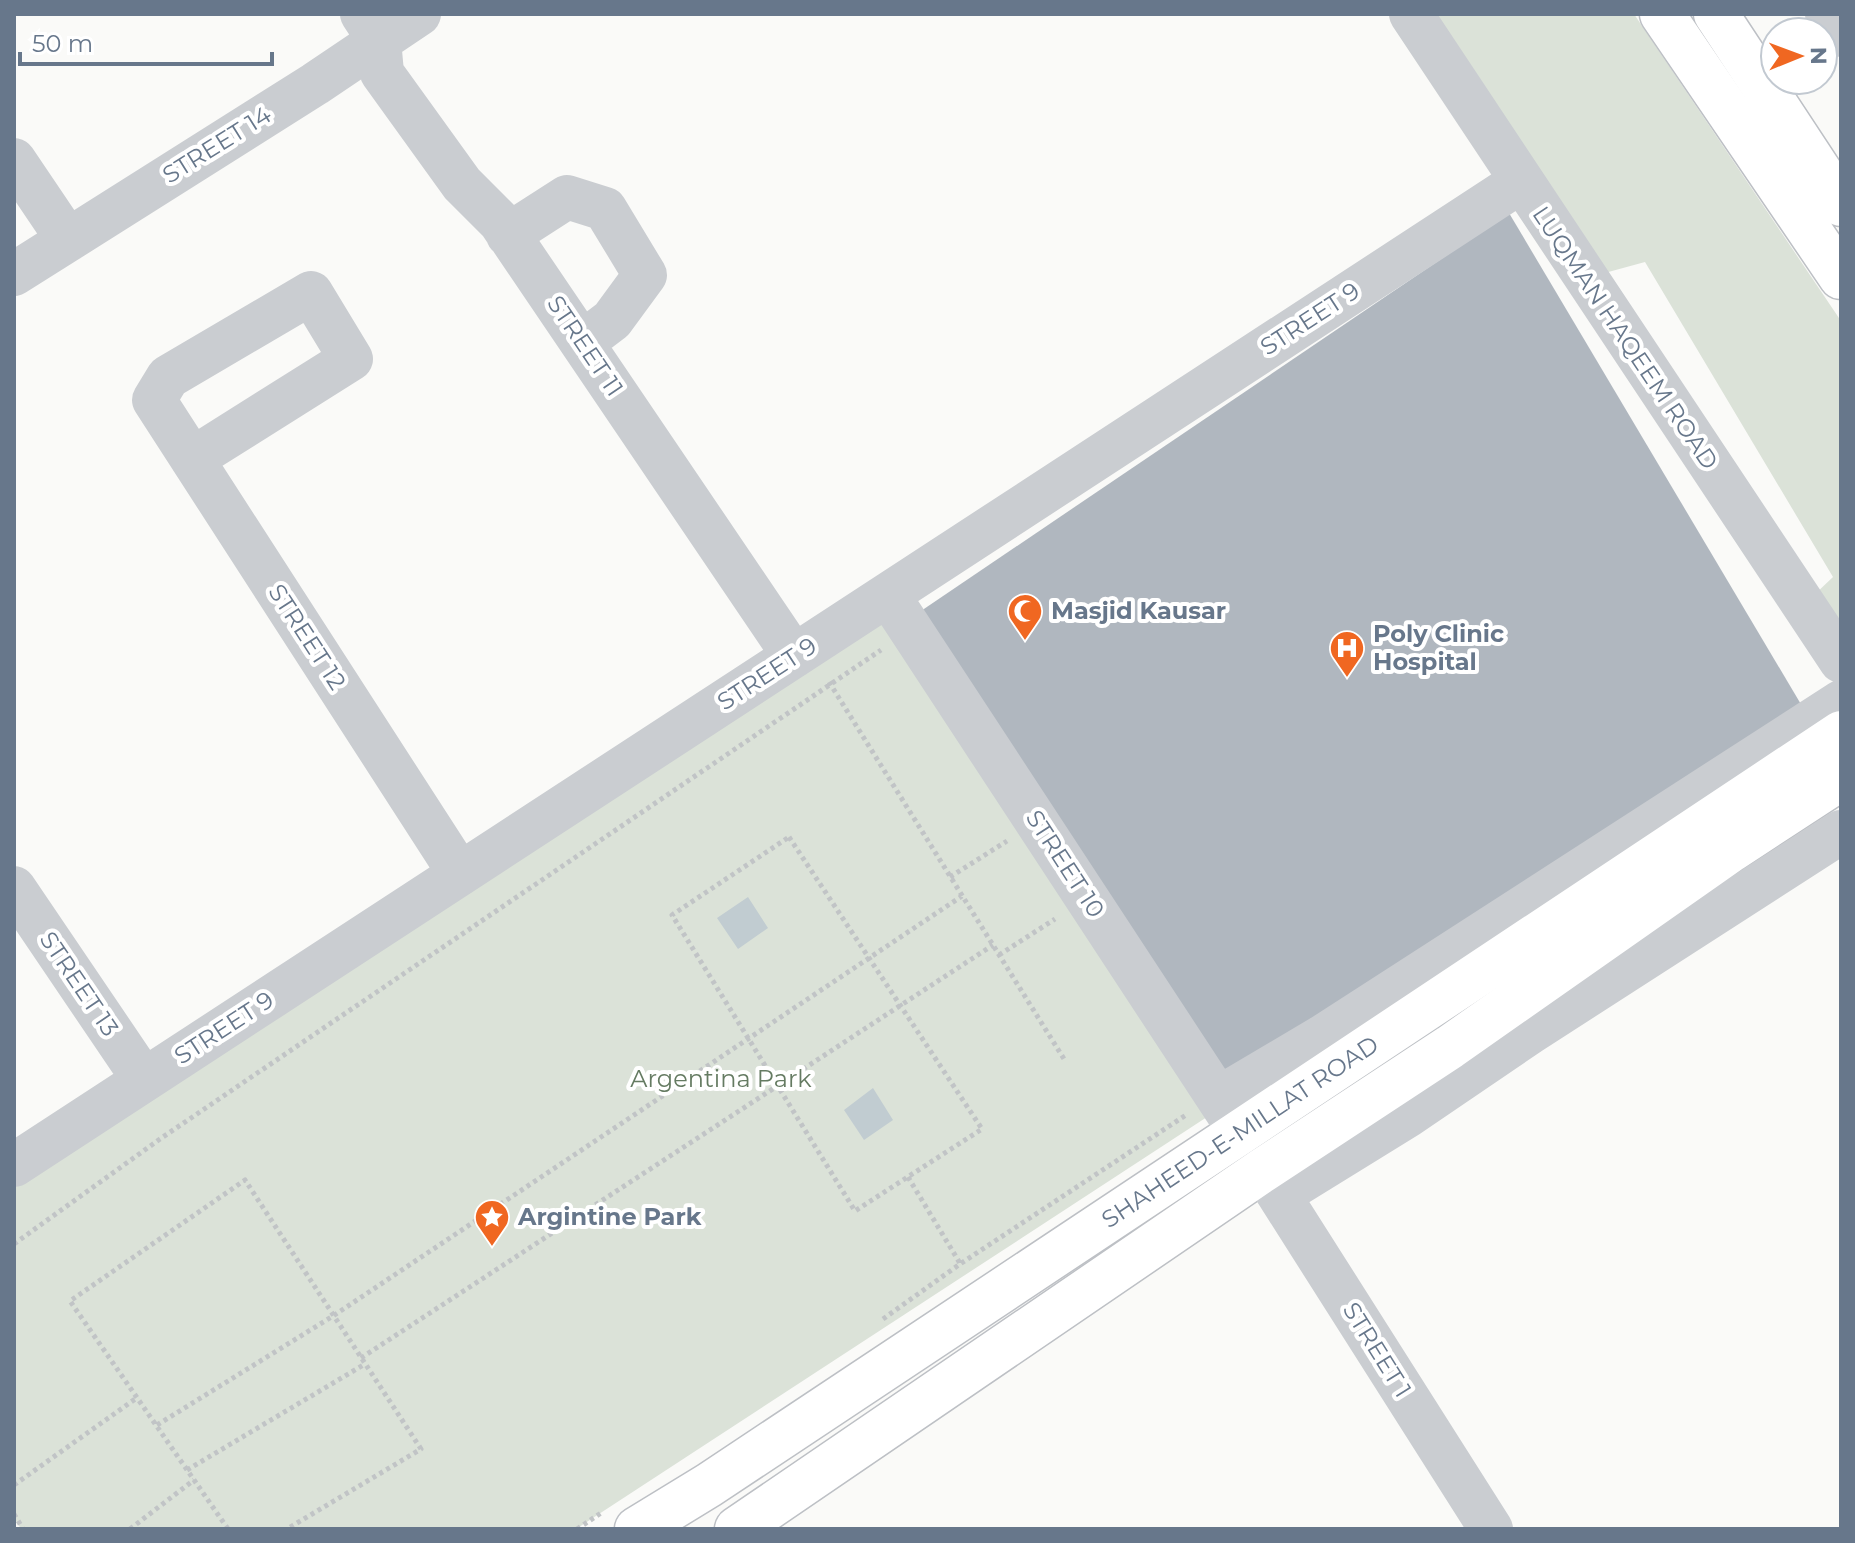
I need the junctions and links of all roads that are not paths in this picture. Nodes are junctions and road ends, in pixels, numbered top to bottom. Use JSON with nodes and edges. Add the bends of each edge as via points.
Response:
{"nodes":[{"id":1,"x":419,"y":14,"type":"edge"},
{"id":2,"x":1411,"y":14,"type":"edge"},
{"id":3,"x":1662,"y":14,"type":"edge"},
{"id":4,"x":1716,"y":14,"type":"edge"},
{"id":5,"x":1827,"y":14,"type":"edge"},
{"id":6,"x":371,"y":27,"type":"edge"},
{"id":7,"x":1841,"y":35,"type":"edge"},
{"id":8,"x":14,"y":160,"type":"edge"},
{"id":9,"x":1520,"y":182,"type":"junction"},
{"id":10,"x":1841,"y":204,"type":"edge"},
{"id":11,"x":504,"y":228,"type":"junction"},
{"id":12,"x":68,"y":240,"type":"junction"},
{"id":13,"x":14,"y":274,"type":"edge"},
{"id":14,"x":1841,"y":277,"type":"edge"},
{"id":15,"x":583,"y":342,"type":"junction"},
{"id":16,"x":192,"y":459,"type":"junction"},
{"id":17,"x":888,"y":595,"type":"junction"},
{"id":18,"x":800,"y":652,"type":"junction"},
{"id":19,"x":1841,"y":661,"type":"edge"},
{"id":20,"x":1841,"y":702,"type":"edge"},
{"id":21,"x":1841,"y":733,"type":"edge"},
{"id":22,"x":1841,"y":778,"type":"edge"},
{"id":23,"x":1841,"y":832,"type":"edge"},
{"id":24,"x":460,"y":874,"type":"junction"},
{"id":25,"x":14,"y":888,"type":"edge"},
{"id":26,"x":144,"y":1080,"type":"junction"},
{"id":27,"x":1215,"y":1115,"type":"junction"},
{"id":28,"x":14,"y":1165,"type":"edge"},
{"id":29,"x":1271,"y":1183,"type":"junction"},
{"id":30,"x":709,"y":1485,"type":"junction"},
{"id":31,"x":620,"y":1520,"type":"edge"},
{"id":32,"x":740,"y":1528,"type":"edge"},
{"id":33,"x":1491,"y":1529,"type":"edge"}],
"edges":[{"from":1,"to":6,"type":"street","name":"STREET 14"},
{"from":2,"to":9,"type":"street","name":"LUQMAN HAQEEM ROAD"},
{"from":3,"to":14,"type":"main road"},
{"from":4,"to":10,"type":"main road"},
{"from":5,"to":7,"type":"street"},
{"from":6,"to":11,"type":"street","name":"STREET 11","via":[[382,73],[462,184]]},
{"from":6,"to":12,"type":"street","name":"STREET 14","via":[[315,84]]},
{"from":8,"to":12,"type":"street"},
{"from":9,"to":17,"type":"street","name":"STREET 9"},
{"from":9,"to":19,"type":"street","name":"LUQMAN HAQEEM ROAD"},
{"from":11,"to":15,"type":"street","name":"STREET 11"},
{"from":11,"to":15,"type":"street","via":[[567,197],[605,209],[645,275],[612,320]]},
{"from":12,"to":13,"type":"street","name":"STREET 14"},
{"from":15,"to":18,"type":"street","name":"STREET 11"},
{"from":16,"to":16,"type":"street","name":"STREET 12","via":[[154,400],[168,377],[311,293],[351,359]]},
{"from":16,"to":24,"type":"street","name":"STREET 12"},
{"from":17,"to":18,"type":"street","name":"STREET 9"},
{"from":17,"to":27,"type":"street","name":"STREET 10","via":[[1087,898]]},
{"from":18,"to":24,"type":"street","name":"STREET 9"},
{"from":20,"to":27,"type":"street","name":"SHAHEED-E-MILLAT ROAD","via":[[1322,1037]]},
{"from":21,"to":27,"type":"main road","name":"SHAHEED-E-MILLAT ROAD","via":[[1432,1003]]},
{"from":22,"to":29,"type":"main road","name":"SHAHEED-E-MILLAT ROAD","via":[[1450,1047]]},
{"from":23,"to":29,"type":"street","name":"SHAHEED-E-MILLAT ROAD","via":[[1407,1116]]},
{"from":24,"to":26,"type":"street","name":"STREET 9"},
{"from":25,"to":26,"type":"street","name":"STREET 13"},
{"from":26,"to":28,"type":"street","name":"STREET 9"},
{"from":27,"to":30,"type":"main road","name":"SHAHEED-E-MILLAT ROAD","via":[[983,1302]]},
{"from":29,"to":32,"type":"main road","name":"SHAHEED-E-MILLAT ROAD"},
{"from":29,"to":33,"type":"street","name":"STREET 1"},
{"from":30,"to":31,"type":"main road","name":"SHAHEED-E-MILLAT ROAD"},
{"from":30,"to":32,"type":"street"}]}
